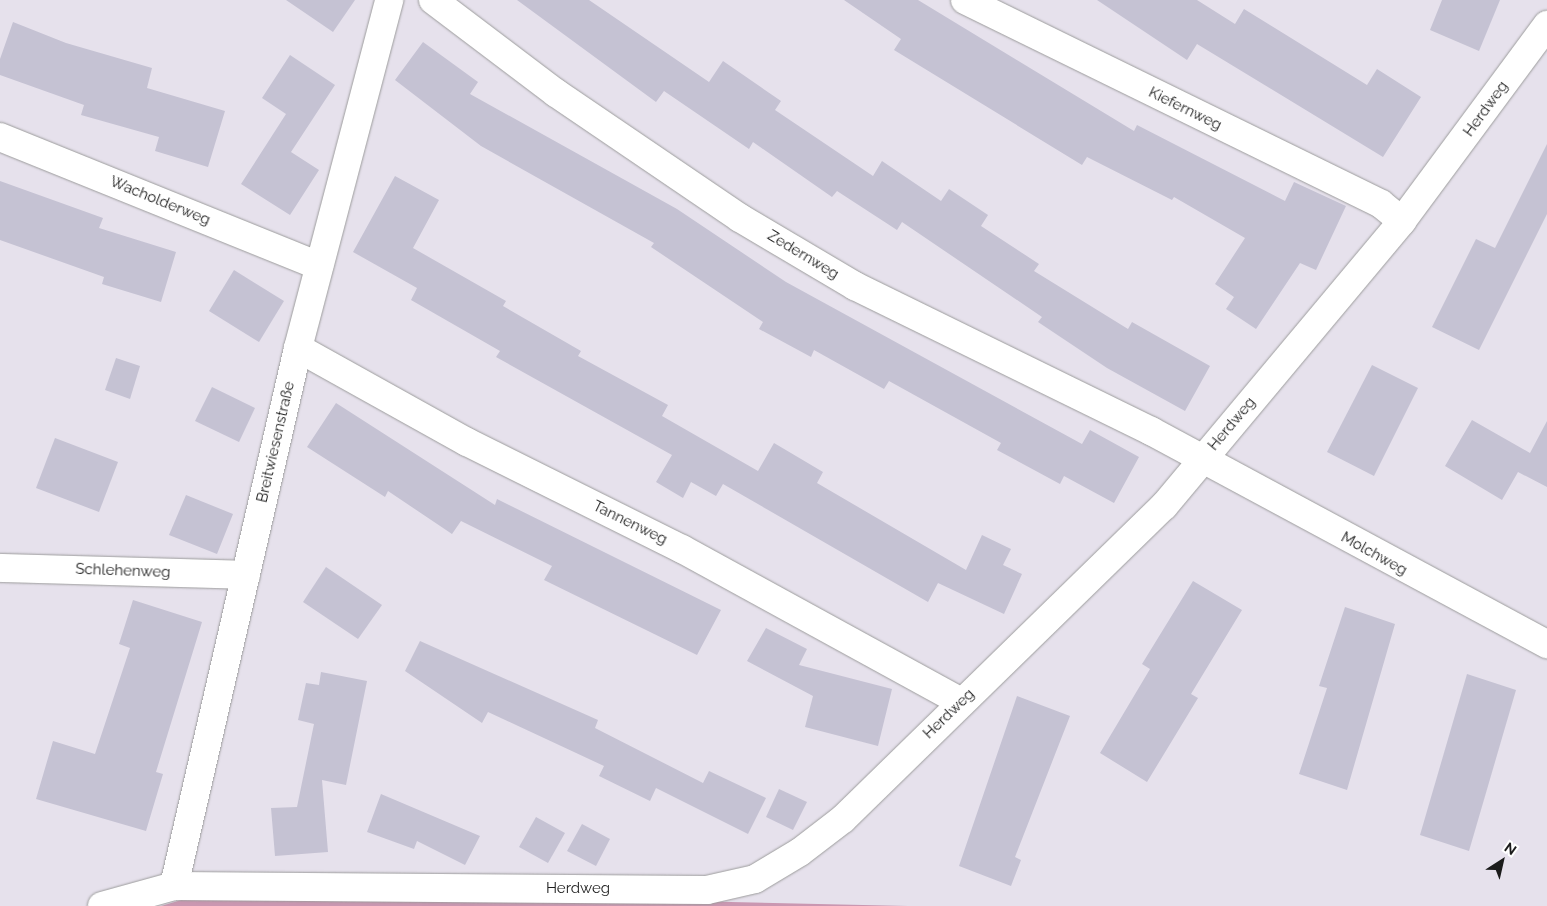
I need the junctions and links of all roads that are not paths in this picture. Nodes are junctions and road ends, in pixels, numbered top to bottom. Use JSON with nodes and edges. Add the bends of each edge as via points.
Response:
{"nodes":[{"id":1,"x":389,"y":0,"type":"edge"},
{"id":2,"x":433,"y":0,"type":"edge"},
{"id":3,"x":965,"y":0,"type":"edge"},
{"id":4,"x":1547,"y":25,"type":"edge"},
{"id":5,"x":0,"y":137,"type":"edge"},
{"id":6,"x":1402,"y":221,"type":"junction"},
{"id":7,"x":319,"y":266,"type":"junction"},
{"id":8,"x":298,"y":348,"type":"junction"},
{"id":9,"x":1202,"y":459,"type":"junction"},
{"id":10,"x":0,"y":568,"type":"edge"},
{"id":11,"x":246,"y":574,"type":"junction"},
{"id":12,"x":1547,"y":644,"type":"edge"},
{"id":13,"x":961,"y":702,"type":"junction"},
{"id":14,"x":174,"y":886,"type":"junction"},
{"id":15,"x":102,"y":906,"type":"edge"}],
"edges":[{"from":1,"to":7,"type":"street","name":"Breitwiesenstraße"},
{"from":2,"to":9,"type":"street","name":"Zedernweg","via":[[556,93],[748,223],[855,286]]},
{"from":3,"to":6,"type":"street","name":"Kiefernweg","via":[[1381,204]]},
{"from":4,"to":6,"type":"street","name":"Herdweg"},
{"from":5,"to":7,"type":"street","name":"Wacholderweg"},
{"from":6,"to":9,"type":"street","name":"Herdweg"},
{"from":7,"to":8,"type":"street","name":"Breitwiesenstraße"},
{"from":8,"to":11,"type":"street","name":"Breitwiesenstraße"},
{"from":8,"to":13,"type":"street","name":"Tannenweg","via":[[467,442],[682,549]]},
{"from":9,"to":12,"type":"street","name":"Molchweg"},
{"from":9,"to":13,"type":"street","name":"Herdweg","via":[[1164,506]]},
{"from":10,"to":11,"type":"street","name":"Schlehenweg"},
{"from":11,"to":14,"type":"street","name":"Breitwiesenstraße"},
{"from":13,"to":14,"type":"street","name":"Herdweg","via":[[843,818],[800,852],[755,879],[707,890]]},
{"from":14,"to":15,"type":"street","name":"Herdweg"}]}
